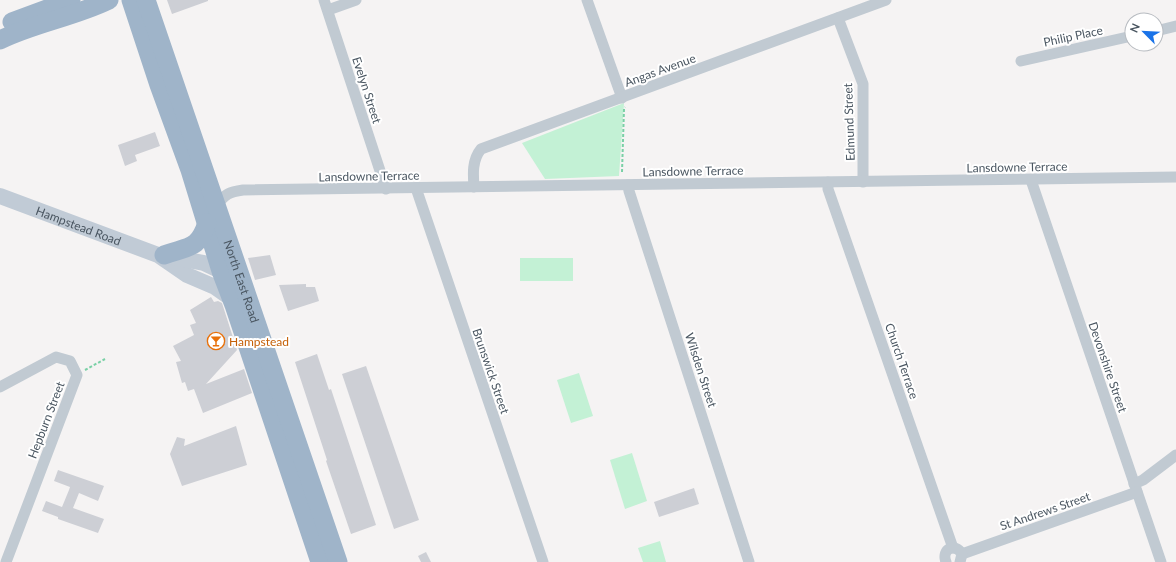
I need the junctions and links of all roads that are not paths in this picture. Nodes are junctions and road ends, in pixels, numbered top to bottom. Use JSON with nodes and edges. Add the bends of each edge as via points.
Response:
{"nodes":[{"id":1,"x":71,"y":0,"type":"edge"},
{"id":2,"x":109,"y":0,"type":"edge"},
{"id":3,"x":131,"y":0,"type":"edge"},
{"id":4,"x":146,"y":0,"type":"edge"},
{"id":5,"x":356,"y":0,"type":"edge"},
{"id":6,"x":588,"y":0,"type":"edge"},
{"id":7,"x":886,"y":0,"type":"edge"},
{"id":8,"x":326,"y":5,"type":"edge"},
{"id":9,"x":838,"y":18,"type":"junction"},
{"id":10,"x":1176,"y":26,"type":"edge"},
{"id":11,"x":0,"y":27,"type":"edge"},
{"id":12,"x":1164,"y":29,"type":"edge"},
{"id":13,"x":1124,"y":38,"type":"edge"},
{"id":14,"x":0,"y":40,"type":"edge"},
{"id":15,"x":1021,"y":61,"type":"dead end"},
{"id":16,"x":625,"y":101,"type":"junction"},
{"id":17,"x":1176,"y":177,"type":"edge"},
{"id":18,"x":1032,"y":180,"type":"junction"},
{"id":19,"x":828,"y":182,"type":"junction"},
{"id":20,"x":863,"y":182,"type":"junction"},
{"id":21,"x":628,"y":185,"type":"junction"},
{"id":22,"x":474,"y":187,"type":"junction"},
{"id":23,"x":386,"y":188,"type":"junction"},
{"id":24,"x":416,"y":188,"type":"junction"},
{"id":25,"x":0,"y":196,"type":"edge"},
{"id":26,"x":217,"y":205,"type":"junction"},
{"id":27,"x":207,"y":223,"type":"junction"},
{"id":28,"x":161,"y":255,"type":"junction"},
{"id":29,"x":221,"y":271,"type":"junction"},
{"id":30,"x":238,"y":294,"type":"junction"},
{"id":31,"x":0,"y":387,"type":"edge"},
{"id":32,"x":1176,"y":454,"type":"edge"},
{"id":33,"x":1135,"y":488,"type":"junction"},
{"id":34,"x":958,"y":555,"type":"edge"},
{"id":35,"x":944,"y":561,"type":"edge"},
{"id":36,"x":6,"y":562,"type":"edge"},
{"id":37,"x":320,"y":562,"type":"edge"},
{"id":38,"x":338,"y":562,"type":"edge"},
{"id":39,"x":543,"y":562,"type":"edge"},
{"id":40,"x":749,"y":562,"type":"edge"},
{"id":41,"x":1161,"y":562,"type":"edge"}],
"edges":[{"from":1,"to":11,"type":"highway"},
{"from":2,"to":14,"type":"highway"},
{"from":3,"to":27,"type":"highway","name":"North East Road"},
{"from":4,"to":26,"type":"highway","name":"North East Road"},
{"from":5,"to":8,"type":"street"},
{"from":6,"to":16,"type":"street"},
{"from":7,"to":9,"type":"street","name":"Angas Avenue"},
{"from":8,"to":23,"type":"street","name":"Evelyn Street"},
{"from":9,"to":16,"type":"street","name":"Angas Avenue"},
{"from":9,"to":20,"type":"street","name":"Edmund Street","via":[[863,84]]},
{"from":10,"to":12,"type":"street"},
{"from":13,"to":15,"type":"street","name":"Philip Place"},
{"from":16,"to":22,"type":"street","name":"Angas Avenue","via":[[481,149],[474,163]]},
{"from":17,"to":18,"type":"street","name":"Lansdowne Terrace"},
{"from":18,"to":20,"type":"street","name":"Lansdowne Terrace"},
{"from":18,"to":33,"type":"street","name":"Devonshire Street"},
{"from":19,"to":20,"type":"street","name":"Lansdowne Terrace"},
{"from":19,"to":21,"type":"street","name":"Lansdowne Terrace"},
{"from":19,"to":34,"type":"street","name":"Church Terrace","via":[[828,190]]},
{"from":21,"to":22,"type":"street","name":"Lansdowne Terrace"},
{"from":21,"to":40,"type":"street","name":"Wilsden Street"},
{"from":22,"to":24,"type":"street","name":"Lansdowne Terrace"},
{"from":23,"to":24,"type":"street","name":"Lansdowne Terrace"},
{"from":23,"to":26,"type":"street","name":"Lansdowne Terrace","via":[[234,191],[226,194]]},
{"from":24,"to":39,"type":"street","name":"Brunswick Street"},
{"from":25,"to":28,"type":"main road","name":"Hampstead Road"},
{"from":26,"to":30,"type":"highway","name":"North East Road"},
{"from":27,"to":28,"type":"highway","via":[[201,237],[194,244]]},
{"from":27,"to":29,"type":"highway","name":"North East Road"},
{"from":28,"to":29,"type":"main road","name":"Hampstead Road","via":[[204,264]]},
{"from":28,"to":30,"type":"main road","name":"Hampstead Road","via":[[187,276]]},
{"from":29,"to":30,"type":"highway","via":[[231,277]]},
{"from":30,"to":37,"type":"highway","name":"North East Road"},
{"from":30,"to":38,"type":"highway","name":"North East Road"},
{"from":31,"to":36,"type":"street","name":"Hepburn Street","via":[[56,357],[70,361],[77,375]]},
{"from":32,"to":33,"type":"street","name":"St Andrews Street"},
{"from":33,"to":34,"type":"street","name":"St Andrews Street"},
{"from":33,"to":41,"type":"street","name":"Devonshire Street"},
{"from":34,"to":35,"type":"street","via":[[946,551]]}]}
